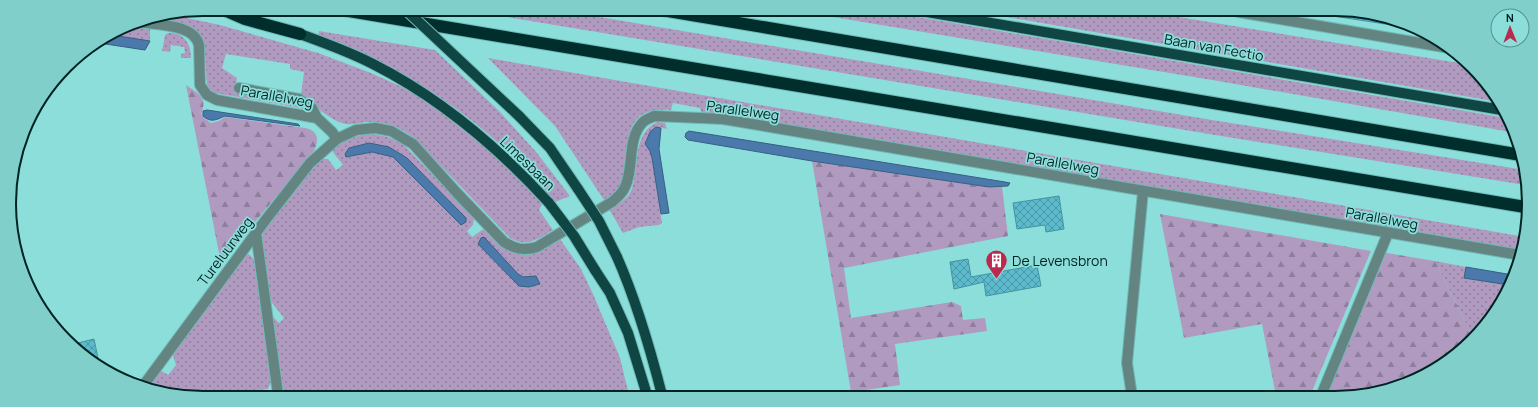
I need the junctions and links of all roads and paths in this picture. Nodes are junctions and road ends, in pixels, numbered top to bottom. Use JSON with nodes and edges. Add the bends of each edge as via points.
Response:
{"nodes":[{"id":1,"x":238,"y":16,"type":"edge"},
{"id":2,"x":379,"y":16,"type":"edge"},
{"id":3,"x":412,"y":16,"type":"edge"},
{"id":4,"x":698,"y":16,"type":"edge"},
{"id":5,"x":950,"y":16,"type":"edge"},
{"id":6,"x":1261,"y":16,"type":"edge"},
{"id":7,"x":150,"y":24,"type":"edge"},
{"id":8,"x":300,"y":34,"type":"joint"},
{"id":9,"x":1435,"y":46,"type":"edge"},
{"id":10,"x":239,"y":88,"type":"dead end"},
{"id":11,"x":1496,"y":109,"type":"edge"},
{"id":12,"x":317,"y":118,"type":"junction"},
{"id":13,"x":337,"y":139,"type":"junction"},
{"id":14,"x":1516,"y":154,"type":"edge"},
{"id":15,"x":1143,"y":191,"type":"junction"},
{"id":16,"x":1522,"y":206,"type":"edge"},
{"id":17,"x":256,"y":233,"type":"junction"},
{"id":18,"x":1388,"y":233,"type":"junction"},
{"id":19,"x":1515,"y":254,"type":"edge"},
{"id":20,"x":145,"y":382,"type":"edge"},
{"id":21,"x":278,"y":391,"type":"edge"},
{"id":22,"x":646,"y":391,"type":"edge"},
{"id":23,"x":661,"y":391,"type":"edge"},
{"id":24,"x":1131,"y":391,"type":"edge"},
{"id":25,"x":1323,"y":391,"type":"edge"}],
"edges":[{"from":1,"to":8,"type":"highway"},
{"from":2,"to":16,"type":"highway"},
{"from":3,"to":23,"type":"main road","name":"Limesbaan","bridge":true,"via":[[550,148],[578,189],[599,221],[635,300]]},
{"from":4,"to":14,"type":"highway"},
{"from":5,"to":11,"type":"main road","name":"Baan van Fectio"},
{"from":6,"to":9,"type":"street"},
{"from":7,"to":12,"type":"street","name":"Parallelweg","via":[[182,29],[194,35],[199,46],[200,85],[207,95],[217,100]]},
{"from":8,"to":22,"type":"main road","name":"Limesbaan","bridge":true,"via":[[373,64],[432,99],[507,159],[549,203],[574,236],[610,293],[628,333]]},
{"from":10,"to":12,"type":"street","via":[[299,98],[312,108]]},
{"from":12,"to":13,"type":"street","name":"Parallelweg"},
{"from":13,"to":15,"type":"street","name":"Parallelweg","via":[[356,130],[375,128],[391,131],[413,144],[504,242],[527,250],[544,243],[622,194],[628,181],[634,139],[638,129],[644,121],[654,116],[724,119]]},
{"from":13,"to":17,"type":"street","name":"Tureluurweg","via":[[310,163]]},
{"from":15,"to":18,"type":"street","name":"Parallelweg"},
{"from":15,"to":24,"type":"street","via":[[1126,363]]},
{"from":17,"to":20,"type":"street","name":"Tureluurweg"},
{"from":17,"to":21,"type":"street"},
{"from":18,"to":19,"type":"street","name":"Parallelweg"},
{"from":18,"to":25,"type":"street"}]}
